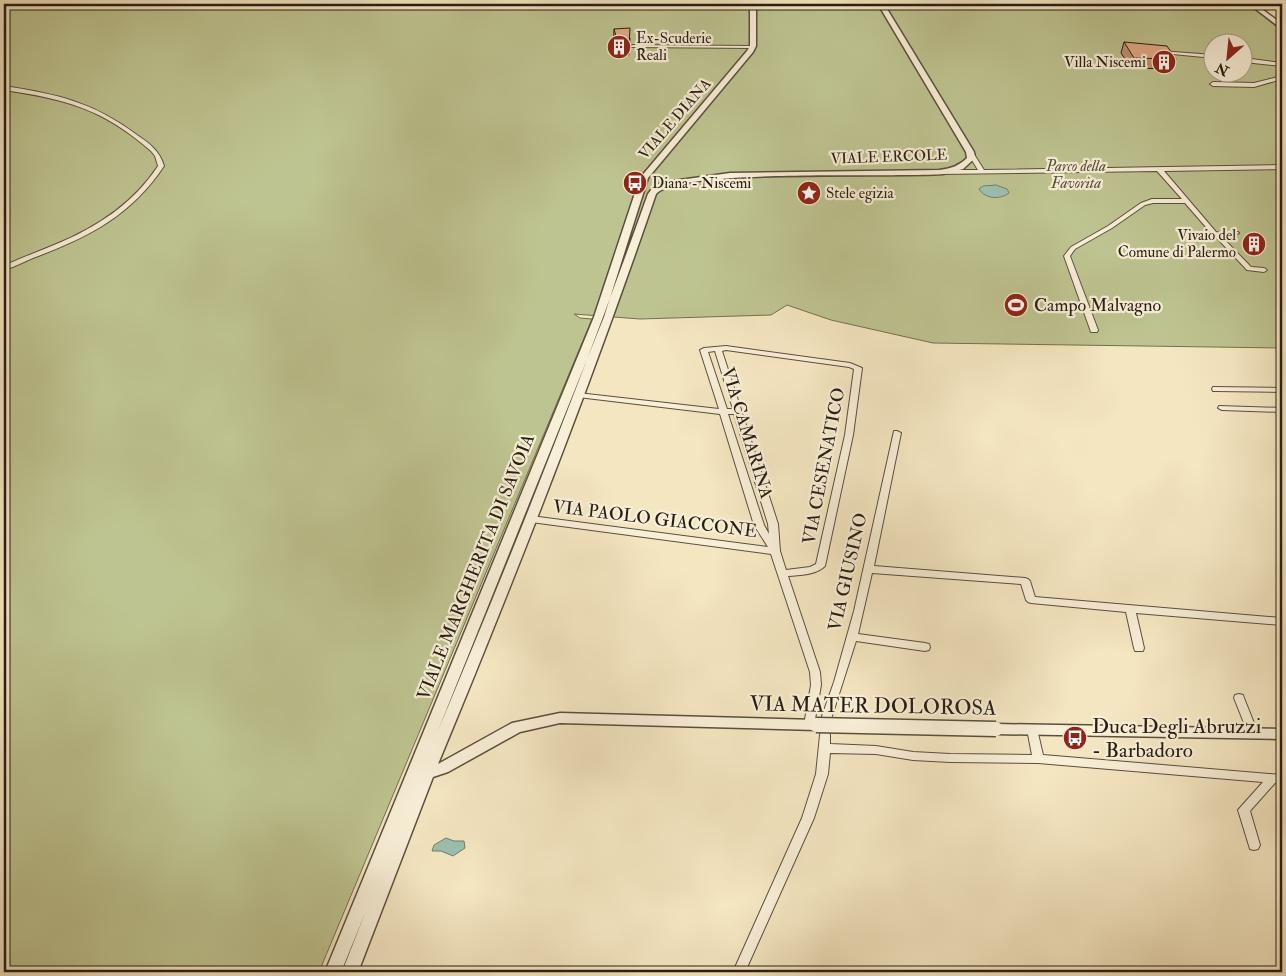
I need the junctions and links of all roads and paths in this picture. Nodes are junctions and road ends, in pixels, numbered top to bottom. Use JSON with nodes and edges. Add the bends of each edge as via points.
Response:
{"nodes":[{"id":1,"x":753,"y":4,"type":"edge"},
{"id":2,"x":881,"y":4,"type":"edge"},
{"id":3,"x":1252,"y":4,"type":"edge"},
{"id":4,"x":1282,"y":27,"type":"edge"},
{"id":5,"x":633,"y":46,"type":"dead end"},
{"id":6,"x":752,"y":47,"type":"junction"},
{"id":7,"x":1156,"y":52,"type":"edge"},
{"id":8,"x":1204,"y":56,"type":"edge"},
{"id":9,"x":1254,"y":61,"type":"edge"},
{"id":10,"x":1282,"y":64,"type":"edge"},
{"id":11,"x":1282,"y":77,"type":"edge"},
{"id":12,"x":1213,"y":84,"type":"dead end"},
{"id":13,"x":4,"y":88,"type":"edge"},
{"id":14,"x":970,"y":152,"type":"junction"},
{"id":15,"x":1282,"y":167,"type":"edge"},
{"id":16,"x":1159,"y":169,"type":"junction"},
{"id":17,"x":939,"y":172,"type":"junction"},
{"id":18,"x":983,"y":172,"type":"junction"},
{"id":19,"x":647,"y":173,"type":"junction"},
{"id":20,"x":678,"y":182,"type":"junction"},
{"id":21,"x":658,"y":188,"type":"joint"},
{"id":22,"x":1187,"y":201,"type":"junction"},
{"id":23,"x":1236,"y":233,"type":"dead end"},
{"id":24,"x":1218,"y":236,"type":"junction"},
{"id":25,"x":4,"y":268,"type":"edge"},
{"id":26,"x":1264,"y":270,"type":"dead end"},
{"id":27,"x":1094,"y":330,"type":"dead end"},
{"id":28,"x":718,"y":349,"type":"junction"},
{"id":29,"x":704,"y":350,"type":"joint"},
{"id":30,"x":1216,"y":389,"type":"dead end"},
{"id":31,"x":1282,"y":390,"type":"edge"},
{"id":32,"x":578,"y":395,"type":"junction"},
{"id":33,"x":1222,"y":408,"type":"dead end"},
{"id":34,"x":1282,"y":410,"type":"edge"},
{"id":35,"x":737,"y":411,"type":"junction"},
{"id":36,"x":723,"y":412,"type":"junction"},
{"id":37,"x":897,"y":432,"type":"dead end"},
{"id":38,"x":531,"y":519,"type":"junction"},
{"id":39,"x":775,"y":551,"type":"junction"},
{"id":40,"x":867,"y":569,"type":"junction"},
{"id":41,"x":782,"y":574,"type":"junction"},
{"id":42,"x":1130,"y":609,"type":"junction"},
{"id":43,"x":1282,"y":622,"type":"edge"},
{"id":44,"x":852,"y":636,"type":"junction"},
{"id":45,"x":925,"y":646,"type":"dead end"},
{"id":46,"x":1139,"y":648,"type":"dead end"},
{"id":47,"x":1239,"y":698,"type":"dead end"},
{"id":48,"x":819,"y":726,"type":"junction"},
{"id":49,"x":1032,"y":729,"type":"junction"},
{"id":50,"x":1253,"y":733,"type":"junction"},
{"id":51,"x":1282,"y":734,"type":"edge"},
{"id":52,"x":826,"y":748,"type":"junction"},
{"id":53,"x":1038,"y":760,"type":"junction"},
{"id":54,"x":421,"y":771,"type":"junction"},
{"id":55,"x":1276,"y":779,"type":"edge"},
{"id":56,"x":1254,"y":845,"type":"dead end"},
{"id":57,"x":333,"y":972,"type":"edge"},
{"id":58,"x":350,"y":972,"type":"edge"},
{"id":59,"x":739,"y":972,"type":"edge"}],
"edges":[{"from":1,"to":6,"type":"street"},
{"from":2,"to":14,"type":"street","name":"VIALE ERCOLE"},
{"from":3,"to":4,"type":"street"},
{"from":5,"to":6,"type":"street"},
{"from":6,"to":19,"type":"street","name":"VIALE DIANA"},
{"from":7,"to":8,"type":"street"},
{"from":9,"to":10,"type":"street"},
{"from":11,"to":12,"type":"street","via":[[1254,85]]},
{"from":13,"to":25,"type":"street","via":[[73,100],[89,106],[119,123],[159,155],[161,166],[153,180],[128,204],[91,230]]},
{"from":14,"to":17,"type":"street","name":"VIALE ERCOLE","via":[[970,158],[962,166]]},
{"from":14,"to":18,"type":"street"},
{"from":15,"to":16,"type":"street"},
{"from":16,"to":18,"type":"street"},
{"from":16,"to":22,"type":"street"},
{"from":17,"to":18,"type":"street"},
{"from":17,"to":20,"type":"street","name":"VIALE ERCOLE","via":[[745,174]]},
{"from":19,"to":20,"type":"street","via":[[656,182]]},
{"from":19,"to":54,"type":"street","name":"VIALE MARGHERITA DI SAVOIA","via":[[599,317]]},
{"from":20,"to":21,"type":"street","name":"VIALE ERCOLE"},
{"from":21,"to":32,"type":"street","name":"VIALE MARGHERITA DI SAVOIA","via":[[648,201],[609,317]]},
{"from":22,"to":24,"type":"street"},
{"from":22,"to":27,"type":"street","via":[[1143,204],[1068,253]]},
{"from":23,"to":24,"type":"street"},
{"from":24,"to":26,"type":"street","via":[[1249,269]]},
{"from":28,"to":29,"type":"street","name":"VIA CESENATICO"},
{"from":28,"to":35,"type":"street","name":"VIA CAMARINA"},
{"from":28,"to":41,"type":"street","name":"VIA CESENATICO","via":[[858,368],[850,436],[820,566]]},
{"from":29,"to":36,"type":"street","name":"VIA CAMARINA"},
{"from":30,"to":31,"type":"street"},
{"from":32,"to":36,"type":"street"},
{"from":32,"to":38,"type":"street","name":"VIALE MARGHERITA DI SAVOIA"},
{"from":33,"to":34,"type":"street"},
{"from":35,"to":36,"type":"street"},
{"from":35,"to":39,"type":"street","name":"VIA CAMARINA","via":[[772,524]]},
{"from":36,"to":39,"type":"street","name":"VIA CAMARINA","via":[[759,525]]},
{"from":37,"to":40,"type":"street","name":"VIA GIUSINO"},
{"from":38,"to":39,"type":"street","name":"VIA PAOLO GIACCONE"},
{"from":38,"to":54,"type":"street","name":"VIALE MARGHERITA DI SAVOIA"},
{"from":39,"to":41,"type":"street","name":"VIA CAMARINA"},
{"from":40,"to":42,"type":"street","via":[[1025,581],[1031,600]]},
{"from":40,"to":44,"type":"street","name":"VIA GIUSINO"},
{"from":41,"to":48,"type":"street","name":"VIA CAMARINA","via":[[815,672]]},
{"from":42,"to":43,"type":"street"},
{"from":42,"to":46,"type":"street"},
{"from":44,"to":45,"type":"street"},
{"from":44,"to":48,"type":"street","name":"VIA GIUSINO","via":[[838,688]]},
{"from":47,"to":50,"type":"street"},
{"from":48,"to":49,"type":"street","name":"VIA MATER DOLOROSA","bridge":true},
{"from":48,"to":52,"type":"street","name":"VIA GIUSINO"},
{"from":48,"to":54,"type":"street","name":"VIA MATER DOLOROSA","via":[[560,718],[517,727],[443,768]]},
{"from":49,"to":50,"type":"street","name":"VIA MATER DOLOROSA"},
{"from":49,"to":53,"type":"street"},
{"from":50,"to":51,"type":"street","name":"VIA MATER DOLOROSA"},
{"from":52,"to":53,"type":"street","via":[[876,750],[913,756]]},
{"from":52,"to":59,"type":"street","name":"VIA GIUSINO","via":[[822,774],[808,818]]},
{"from":53,"to":55,"type":"street"},
{"from":54,"to":57,"type":"street","name":"VIA MATER DOLOROSA","via":[[409,783]]},
{"from":54,"to":58,"type":"street","name":"VIALE MARGHERITA DI SAVOIA"},
{"from":55,"to":56,"type":"street","via":[[1244,810]]}]}
